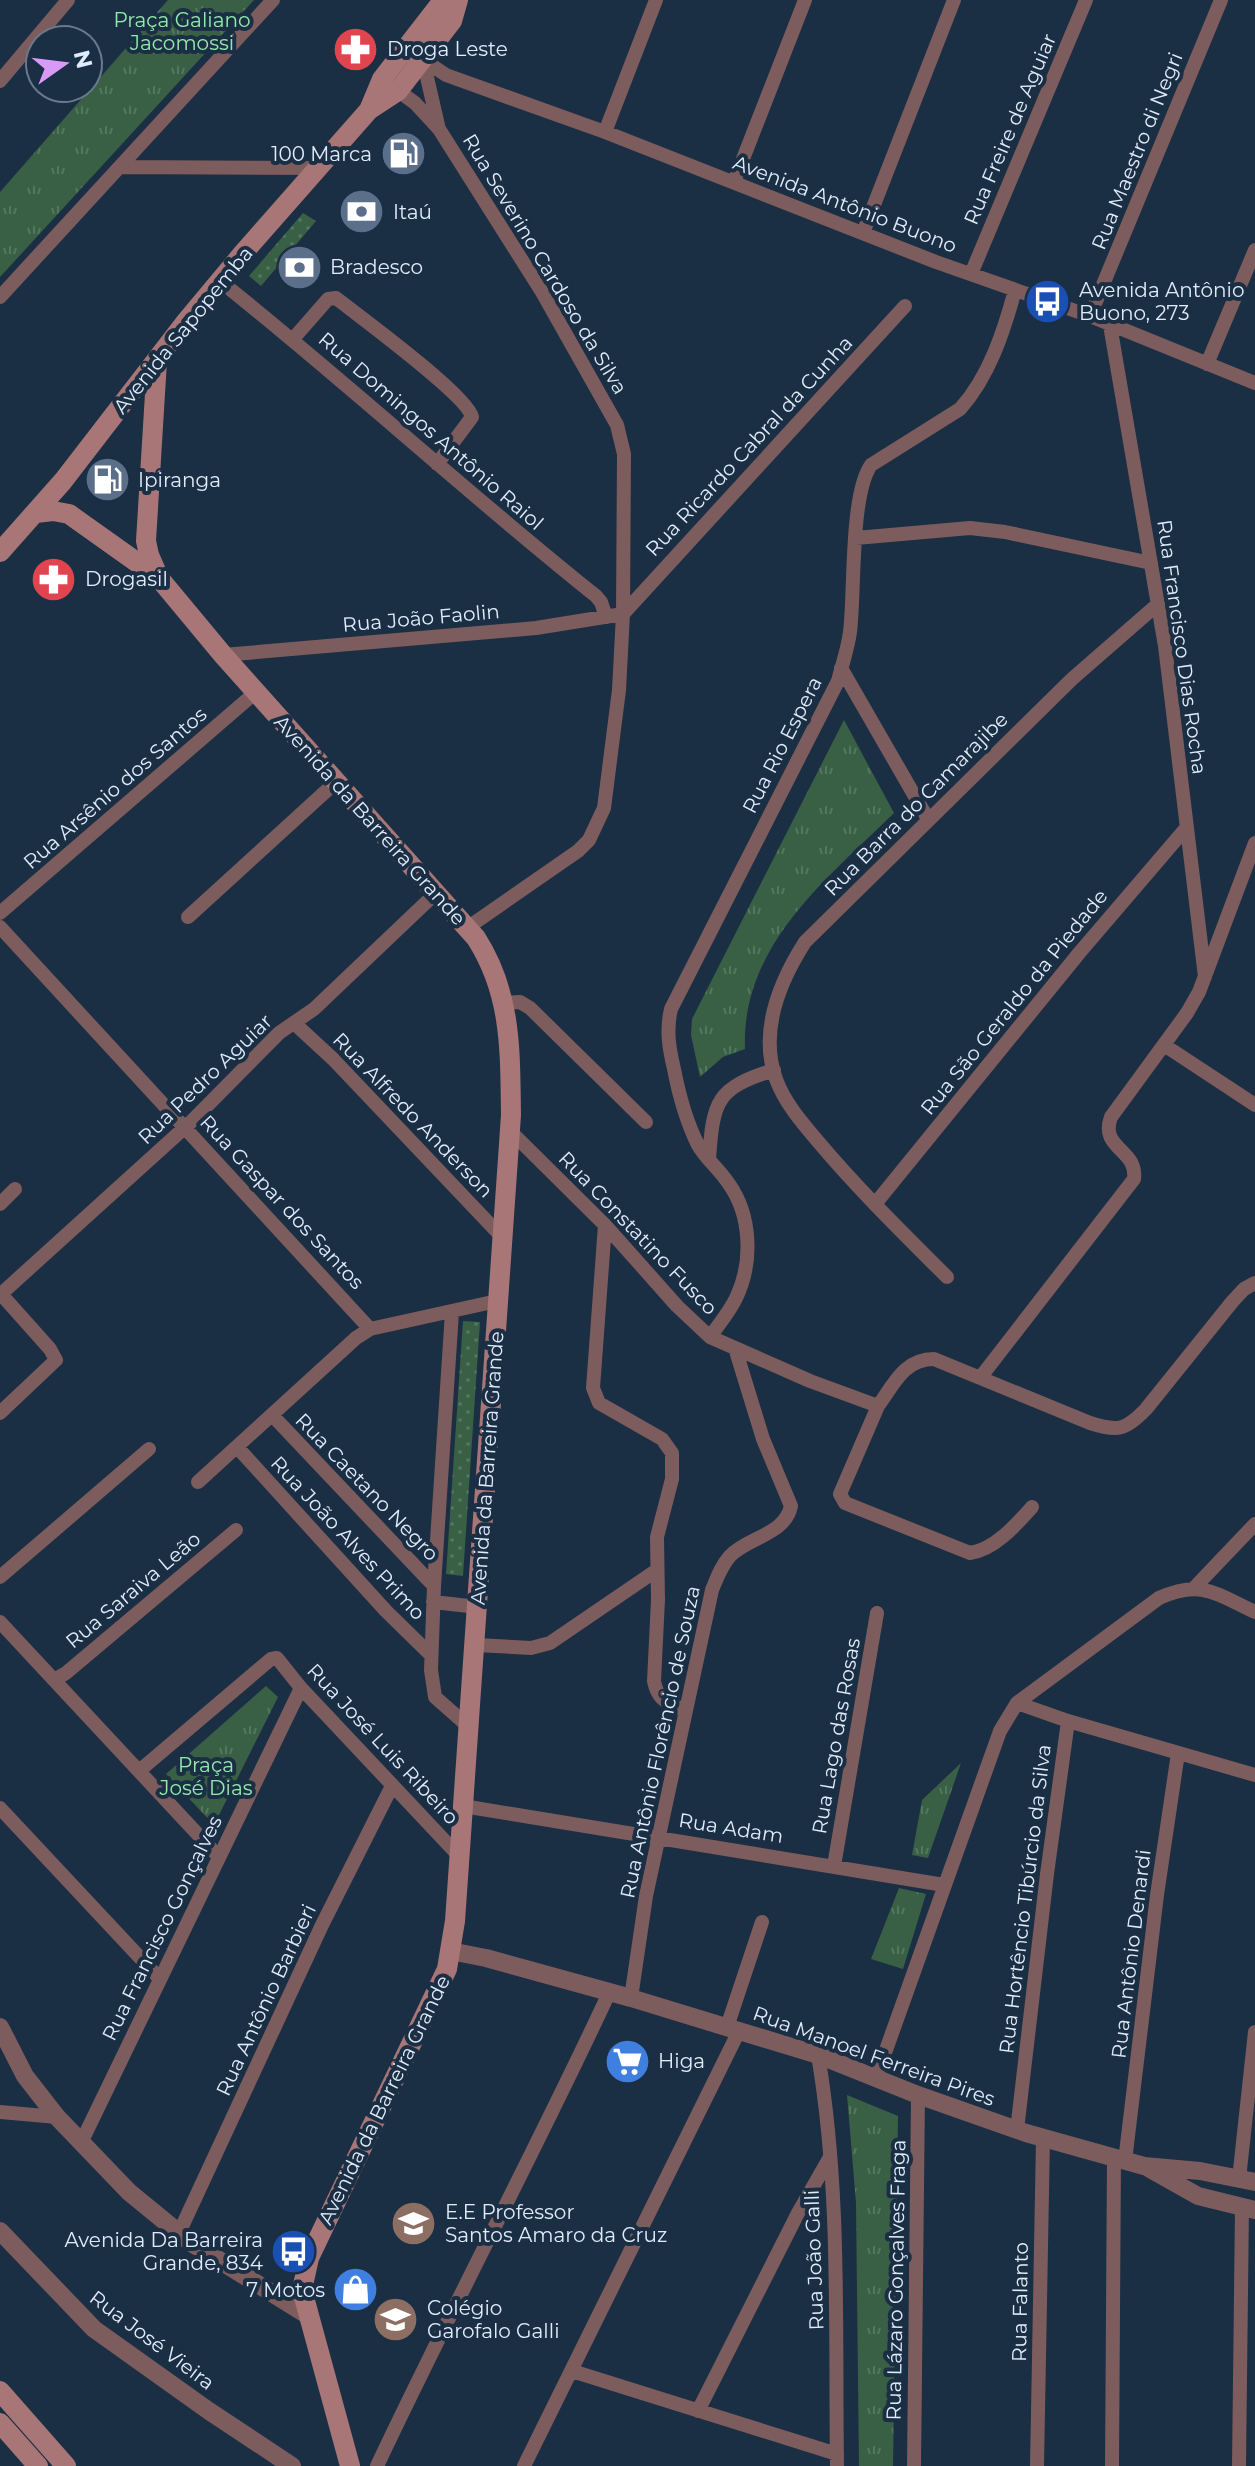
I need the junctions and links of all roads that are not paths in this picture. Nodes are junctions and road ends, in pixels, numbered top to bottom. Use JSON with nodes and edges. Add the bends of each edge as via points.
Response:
{"nodes":[{"id":1,"x":68,"y":0,"type":"edge"},
{"id":2,"x":273,"y":0,"type":"edge"},
{"id":3,"x":451,"y":0,"type":"edge"},
{"id":4,"x":458,"y":0,"type":"edge"},
{"id":5,"x":656,"y":0,"type":"edge"},
{"id":6,"x":805,"y":0,"type":"edge"},
{"id":7,"x":954,"y":0,"type":"edge"},
{"id":8,"x":1086,"y":0,"type":"edge"},
{"id":9,"x":1221,"y":0,"type":"edge"},
{"id":10,"x":414,"y":54,"type":"junction"},
{"id":11,"x":0,"y":81,"type":"edge"},
{"id":12,"x":390,"y":85,"type":"junction"},
{"id":13,"x":439,"y":129,"type":"junction"},
{"id":14,"x":605,"y":132,"type":"junction"},
{"id":15,"x":120,"y":167,"type":"junction"},
{"id":16,"x":319,"y":168,"type":"junction"},
{"id":17,"x":734,"y":182,"type":"junction"},
{"id":18,"x":863,"y":233,"type":"junction"},
{"id":19,"x":1255,"y":250,"type":"edge"},
{"id":20,"x":971,"y":274,"type":"junction"},
{"id":21,"x":220,"y":281,"type":"junction"},
{"id":22,"x":1015,"y":290,"type":"junction"},
{"id":23,"x":0,"y":297,"type":"edge"},
{"id":24,"x":905,"y":306,"type":"dead end"},
{"id":25,"x":1090,"y":316,"type":"junction"},
{"id":26,"x":1110,"y":325,"type":"junction"},
{"id":27,"x":293,"y":339,"type":"junction"},
{"id":28,"x":157,"y":361,"type":"junction"},
{"id":29,"x":1207,"y":364,"type":"junction"},
{"id":30,"x":1255,"y":383,"type":"edge"},
{"id":31,"x":123,"y":404,"type":"junction"},
{"id":32,"x":154,"y":418,"type":"junction"},
{"id":33,"x":437,"y":464,"type":"junction"},
{"id":34,"x":63,"y":481,"type":"junction"},
{"id":35,"x":36,"y":513,"type":"junction"},
{"id":36,"x":69,"y":514,"type":"junction"},
{"id":37,"x":147,"y":529,"type":"junction"},
{"id":38,"x":856,"y":538,"type":"junction"},
{"id":39,"x":117,"y":548,"type":"junction"},
{"id":40,"x":0,"y":552,"type":"edge"},
{"id":41,"x":1151,"y":563,"type":"junction"},
{"id":42,"x":159,"y":578,"type":"junction"},
{"id":43,"x":1158,"y":604,"type":"junction"},
{"id":44,"x":623,"y":614,"type":"junction"},
{"id":45,"x":606,"y":617,"type":"junction"},
{"id":46,"x":223,"y":655,"type":"junction"},
{"id":47,"x":841,"y":668,"type":"junction"},
{"id":48,"x":256,"y":692,"type":"junction"},
{"id":49,"x":336,"y":782,"type":"junction"},
{"id":50,"x":928,"y":819,"type":"junction"},
{"id":51,"x":1187,"y":827,"type":"junction"},
{"id":52,"x":1255,"y":843,"type":"edge"},
{"id":53,"x":436,"y":893,"type":"junction"},
{"id":54,"x":0,"y":913,"type":"edge"},
{"id":55,"x":188,"y":917,"type":"dead end"},
{"id":56,"x":0,"y":927,"type":"edge"},
{"id":57,"x":467,"y":928,"type":"junction"},
{"id":58,"x":1205,"y":977,"type":"junction"},
{"id":59,"x":503,"y":1003,"type":"junction"},
{"id":60,"x":294,"y":1023,"type":"junction"},
{"id":61,"x":1164,"y":1045,"type":"junction"},
{"id":62,"x":774,"y":1070,"type":"junction"},
{"id":63,"x":1255,"y":1105,"type":"edge"},
{"id":64,"x":646,"y":1122,"type":"dead end"},
{"id":65,"x":185,"y":1127,"type":"junction"},
{"id":66,"x":510,"y":1131,"type":"junction"},
{"id":67,"x":709,"y":1160,"type":"junction"},
{"id":68,"x":15,"y":1189,"type":"dead end"},
{"id":69,"x":0,"y":1204,"type":"edge"},
{"id":70,"x":875,"y":1204,"type":"junction"},
{"id":71,"x":605,"y":1225,"type":"junction"},
{"id":72,"x":502,"y":1237,"type":"junction"},
{"id":73,"x":947,"y":1277,"type":"dead end"},
{"id":74,"x":1255,"y":1283,"type":"edge"},
{"id":75,"x":0,"y":1294,"type":"edge"},
{"id":76,"x":497,"y":1301,"type":"junction"},
{"id":77,"x":452,"y":1312,"type":"junction"},
{"id":78,"x":370,"y":1329,"type":"junction"},
{"id":79,"x":710,"y":1337,"type":"junction"},
{"id":80,"x":735,"y":1348,"type":"junction"},
{"id":81,"x":980,"y":1378,"type":"junction"},
{"id":82,"x":878,"y":1406,"type":"junction"},
{"id":83,"x":0,"y":1413,"type":"edge"},
{"id":84,"x":272,"y":1415,"type":"junction"},
{"id":85,"x":237,"y":1447,"type":"junction"},
{"id":86,"x":149,"y":1449,"type":"dead end"},
{"id":87,"x":198,"y":1482,"type":"dead end"},
{"id":88,"x":1032,"y":1507,"type":"dead end"},
{"id":89,"x":1255,"y":1524,"type":"edge"},
{"id":90,"x":236,"y":1530,"type":"dead end"},
{"id":91,"x":657,"y":1570,"type":"junction"},
{"id":92,"x":0,"y":1577,"type":"edge"},
{"id":93,"x":434,"y":1586,"type":"junction"},
{"id":94,"x":1195,"y":1587,"type":"junction"},
{"id":95,"x":433,"y":1602,"type":"junction"},
{"id":96,"x":478,"y":1607,"type":"junction"},
{"id":97,"x":1255,"y":1612,"type":"edge"},
{"id":98,"x":877,"y":1613,"type":"dead end"},
{"id":99,"x":0,"y":1622,"type":"edge"},
{"id":100,"x":476,"y":1645,"type":"junction"},
{"id":101,"x":431,"y":1655,"type":"junction"},
{"id":102,"x":54,"y":1680,"type":"junction"},
{"id":103,"x":301,"y":1688,"type":"junction"},
{"id":104,"x":1017,"y":1703,"type":"junction"},
{"id":105,"x":686,"y":1711,"type":"junction"},
{"id":106,"x":1068,"y":1721,"type":"junction"},
{"id":107,"x":469,"y":1727,"type":"junction"},
{"id":108,"x":1178,"y":1753,"type":"junction"},
{"id":109,"x":139,"y":1771,"type":"junction"},
{"id":110,"x":1255,"y":1775,"type":"edge"},
{"id":111,"x":392,"y":1786,"type":"junction"},
{"id":112,"x":463,"y":1806,"type":"junction"},
{"id":113,"x":0,"y":1808,"type":"edge"},
{"id":114,"x":661,"y":1837,"type":"junction"},
{"id":115,"x":218,"y":1856,"type":"junction"},
{"id":116,"x":460,"y":1857,"type":"junction"},
{"id":117,"x":834,"y":1866,"type":"junction"},
{"id":118,"x":944,"y":1885,"type":"junction"},
{"id":119,"x":762,"y":1922,"type":"dead end"},
{"id":120,"x":450,"y":1951,"type":"junction"},
{"id":121,"x":160,"y":1979,"type":"junction"},
{"id":122,"x":609,"y":1993,"type":"junction"},
{"id":123,"x":631,"y":1998,"type":"junction"},
{"id":124,"x":0,"y":2027,"type":"edge"},
{"id":125,"x":733,"y":2029,"type":"junction"},
{"id":126,"x":1255,"y":2032,"type":"edge"},
{"id":127,"x":818,"y":2055,"type":"junction"},
{"id":128,"x":876,"y":2078,"type":"junction"},
{"id":129,"x":918,"y":2095,"type":"junction"},
{"id":130,"x":0,"y":2112,"type":"edge"},
{"id":131,"x":57,"y":2117,"type":"junction"},
{"id":132,"x":1017,"y":2130,"type":"junction"},
{"id":133,"x":1043,"y":2138,"type":"junction"},
{"id":134,"x":81,"y":2143,"type":"junction"},
{"id":135,"x":830,"y":2157,"type":"junction"},
{"id":136,"x":1128,"y":2161,"type":"junction"},
{"id":137,"x":1247,"y":2180,"type":"edge"},
{"id":138,"x":1248,"y":2208,"type":"edge"},
{"id":139,"x":0,"y":2231,"type":"edge"},
{"id":140,"x":179,"y":2233,"type":"junction"},
{"id":141,"x":309,"y":2316,"type":"junction"},
{"id":142,"x":572,"y":2371,"type":"junction"},
{"id":143,"x":0,"y":2391,"type":"edge"},
{"id":144,"x":698,"y":2411,"type":"junction"},
{"id":145,"x":10,"y":2432,"type":"edge"},
{"id":146,"x":344,"y":2445,"type":"junction"},
{"id":147,"x":837,"y":2460,"type":"edge"},
{"id":148,"x":38,"y":2466,"type":"edge"},
{"id":149,"x":66,"y":2466,"type":"edge"},
{"id":150,"x":292,"y":2466,"type":"edge"},
{"id":151,"x":350,"y":2466,"type":"edge"},
{"id":152,"x":361,"y":2466,"type":"edge"},
{"id":153,"x":377,"y":2466,"type":"edge"},
{"id":154,"x":524,"y":2466,"type":"edge"},
{"id":155,"x":914,"y":2466,"type":"edge"},
{"id":156,"x":1037,"y":2466,"type":"edge"},
{"id":157,"x":1112,"y":2466,"type":"edge"},
{"id":158,"x":1239,"y":2466,"type":"edge"}],
"edges":[{"from":1,"to":11,"type":"street"},
{"from":2,"to":15,"type":"street"},
{"from":3,"to":10,"type":"main road","name":"Avenida Sapopemba","via":[[437,8]]},
{"from":4,"to":10,"type":"main road","name":"Avenida Sapopemba","via":[[452,21]]},
{"from":5,"to":14,"type":"street"},
{"from":6,"to":17,"type":"street"},
{"from":7,"to":18,"type":"street"},
{"from":8,"to":20,"type":"street","name":"Rua Freire de Aguiar"},
{"from":9,"to":25,"type":"street","name":"Rua Maestro di Negri"},
{"from":10,"to":12,"type":"main road","name":"Avenida Sapopemba"},
{"from":10,"to":13,"type":"street","name":"Rua Severino Cardoso da Silva"},
{"from":10,"to":14,"type":"street","name":"Avenida Antônio Buono","via":[[446,75]]},
{"from":12,"to":13,"type":"street","name":"Rua Severino Cardoso da Silva"},
{"from":12,"to":16,"type":"main road","name":"Avenida Sapopemba"},
{"from":13,"to":44,"type":"street","name":"Rua Severino Cardoso da Silva","via":[[542,292],[617,425],[624,454]]},
{"from":14,"to":17,"type":"street","name":"Avenida Antônio Buono"},
{"from":15,"to":16,"type":"street"},
{"from":15,"to":23,"type":"street"},
{"from":16,"to":21,"type":"main road","name":"Avenida Sapopemba"},
{"from":17,"to":18,"type":"street","name":"Avenida Antônio Buono"},
{"from":18,"to":20,"type":"street","name":"Avenida Antônio Buono"},
{"from":19,"to":29,"type":"street"},
{"from":20,"to":22,"type":"street","name":"Avenida Antônio Buono"},
{"from":21,"to":27,"type":"street","name":"Rua Domingos Antônio Raiol"},
{"from":21,"to":28,"type":"main road","name":"Avenida Sapopemba"},
{"from":22,"to":25,"type":"street","name":"Avenida Antônio Buono"},
{"from":22,"to":38,"type":"street","name":"Rua Rio Espera","via":[[971,397],[865,473]]},
{"from":24,"to":44,"type":"street","name":"Rua Ricardo Cabral da Cunha"},
{"from":25,"to":26,"type":"street","name":"Avenida Antônio Buono"},
{"from":26,"to":29,"type":"street","name":"Avenida Antônio Buono"},
{"from":26,"to":41,"type":"street","name":"Rua Francisco Dias Rocha"},
{"from":27,"to":33,"type":"street","name":"Rua Domingos Antônio Raiol"},
{"from":27,"to":33,"type":"street","via":[[328,299],[336,298],[442,383],[472,417]]},
{"from":28,"to":31,"type":"main road","name":"Avenida Sapopemba"},
{"from":28,"to":32,"type":"main road","name":"Avenida da Barreira Grande"},
{"from":29,"to":30,"type":"street","name":"Avenida Antônio Buono"},
{"from":31,"to":32,"type":"main road","via":[[142,405]]},
{"from":31,"to":34,"type":"main road","name":"Avenida Sapopemba"},
{"from":32,"to":37,"type":"main road","name":"Avenida da Barreira Grande"},
{"from":33,"to":45,"type":"street","name":"Rua Domingos Antônio Raiol","via":[[596,596]]},
{"from":34,"to":35,"type":"main road","name":"Avenida Sapopemba"},
{"from":34,"to":36,"type":"main road"},
{"from":35,"to":36,"type":"main road"},
{"from":35,"to":40,"type":"main road","name":"Avenida Sapopemba"},
{"from":36,"to":39,"type":"main road","name":"Avenida da Barreira Grande"},
{"from":37,"to":39,"type":"main road","via":[[135,544]]},
{"from":37,"to":42,"type":"main road","name":"Avenida da Barreira Grande","via":[[148,551]]},
{"from":38,"to":41,"type":"street","via":[[970,528]]},
{"from":38,"to":47,"type":"street","name":"Rua Rio Espera","via":[[850,634]]},
{"from":39,"to":42,"type":"main road","name":"Avenida da Barreira Grande"},
{"from":41,"to":43,"type":"street","name":"Rua Francisco Dias Rocha"},
{"from":42,"to":46,"type":"main road","name":"Avenida da Barreira Grande"},
{"from":43,"to":50,"type":"street","name":"Rua Barra do Camarajibe"},
{"from":43,"to":51,"type":"street","name":"Rua Francisco Dias Rocha"},
{"from":44,"to":45,"type":"street","name":"Rua João Faolin"},
{"from":44,"to":57,"type":"street","name":"Rua Severino Cardoso da Silva","via":[[619,690],[604,808],[597,826],[578,851]]},
{"from":45,"to":46,"type":"street","name":"Rua João Faolin","via":[[536,628]]},
{"from":46,"to":48,"type":"main road","name":"Avenida da Barreira Grande"},
{"from":47,"to":50,"type":"street"},
{"from":47,"to":67,"type":"street","name":"Rua Rio Espera","via":[[671,1009],[667,1025],[679,1093],[688,1124]]},
{"from":48,"to":49,"type":"main road","name":"Avenida da Barreira Grande"},
{"from":48,"to":54,"type":"street","name":"Rua Arsênio dos Santos"},
{"from":49,"to":53,"type":"main road","name":"Avenida da Barreira Grande"},
{"from":49,"to":55,"type":"street"},
{"from":50,"to":62,"type":"street","name":"Rua Barra do Camarajibe","via":[[805,942],[787,970],[774,1007]]},
{"from":51,"to":58,"type":"street","name":"Rua Francisco Dias Rocha"},
{"from":51,"to":70,"type":"street","name":"Rua São Geraldo da Piedade"},
{"from":52,"to":58,"type":"street"},
{"from":53,"to":57,"type":"main road","name":"Avenida da Barreira Grande"},
{"from":53,"to":60,"type":"street","name":"Rua Pedro Aguiar"},
{"from":56,"to":65,"type":"street","name":"Rua Gaspar dos Santos"},
{"from":57,"to":59,"type":"main road","name":"Avenida da Barreira Grande","via":[[491,962]]},
{"from":58,"to":61,"type":"street"},
{"from":59,"to":64,"type":"street","via":[[520,1002],[530,1008]]},
{"from":59,"to":66,"type":"main road","name":"Avenida da Barreira Grande"},
{"from":60,"to":65,"type":"street","name":"Rua Pedro Aguiar"},
{"from":60,"to":72,"type":"street","name":"Rua Alfredo Anderson"},
{"from":61,"to":63,"type":"street"},
{"from":61,"to":81,"type":"street","via":[[1108,1127],[1110,1139],[1132,1161],[1130,1186]]},
{"from":62,"to":67,"type":"street","via":[[725,1092],[712,1125]]},
{"from":62,"to":70,"type":"street","name":"Rua Barra do Camarajibe","via":[[801,1121]]},
{"from":65,"to":75,"type":"street","name":"Rua Pedro Aguiar"},
{"from":65,"to":78,"type":"street","name":"Rua Gaspar dos Santos"},
{"from":66,"to":71,"type":"street","name":"Rua Constatino Fusco"},
{"from":66,"to":72,"type":"main road","name":"Avenida da Barreira Grande"},
{"from":67,"to":79,"type":"street","name":"Rua Rio Espera","via":[[738,1198],[747,1235],[737,1296]]},
{"from":68,"to":69,"type":"street"},
{"from":70,"to":73,"type":"street","name":"Rua Barra do Camarajibe"},
{"from":71,"to":79,"type":"street","name":"Rua Constatino Fusco"},
{"from":71,"to":91,"type":"street","via":[[593,1388],[599,1403],[662,1439],[672,1453],[672,1479],[657,1537]]},
{"from":72,"to":76,"type":"main road","name":"Avenida da Barreira Grande"},
{"from":74,"to":81,"type":"street","via":[[1238,1296],[1146,1409],[1123,1428],[1104,1428]]},
{"from":75,"to":83,"type":"street","via":[[55,1356],[55,1362]]},
{"from":76,"to":77,"type":"street"},
{"from":76,"to":96,"type":"main road","name":"Avenida da Barreira Grande"},
{"from":77,"to":78,"type":"street"},
{"from":77,"to":93,"type":"street"},
{"from":78,"to":84,"type":"street"},
{"from":79,"to":80,"type":"street","name":"Rua Constatino Fusco"},
{"from":80,"to":82,"type":"street","name":"Rua Constatino Fusco"},
{"from":80,"to":105,"type":"street","name":"Rua Antônio Florêncio de Souza","via":[[763,1439],[791,1506],[789,1518],[730,1556],[719,1572]]},
{"from":81,"to":82,"type":"street","via":[[934,1359],[920,1359],[910,1364]]},
{"from":82,"to":88,"type":"street","via":[[846,1474],[840,1494],[845,1503],[970,1553],[997,1540]]},
{"from":84,"to":85,"type":"street"},
{"from":84,"to":93,"type":"street","name":"Rua Caetano Negro"},
{"from":85,"to":87,"type":"street"},
{"from":85,"to":101,"type":"street","name":"Rua João Alves Primo"},
{"from":86,"to":92,"type":"street"},
{"from":89,"to":94,"type":"street"},
{"from":90,"to":102,"type":"street","name":"Rua Saraiva Leão"},
{"from":91,"to":100,"type":"street","via":[[550,1643],[531,1648]]},
{"from":91,"to":105,"type":"street","via":[[654,1681],[663,1700]]},
{"from":93,"to":95,"type":"street"},
{"from":94,"to":97,"type":"street"},
{"from":94,"to":104,"type":"street","via":[[1159,1598]]},
{"from":95,"to":96,"type":"street"},
{"from":95,"to":101,"type":"street"},
{"from":96,"to":100,"type":"main road","name":"Avenida da Barreira Grande"},
{"from":98,"to":117,"type":"street","name":"Rua Lago das Rosas"},
{"from":99,"to":102,"type":"street"},
{"from":100,"to":107,"type":"main road","name":"Avenida da Barreira Grande"},
{"from":101,"to":107,"type":"street","via":[[435,1697]]},
{"from":102,"to":109,"type":"street"},
{"from":103,"to":109,"type":"street","name":"Rua José Luis Ribeiro","via":[[277,1658],[271,1659]]},
{"from":103,"to":111,"type":"street","name":"Rua José Luis Ribeiro"},
{"from":103,"to":115,"type":"street","name":"Rua Francisco Gonçalves"},
{"from":104,"to":106,"type":"street"},
{"from":104,"to":118,"type":"street","via":[[1000,1731]]},
{"from":105,"to":114,"type":"street","name":"Rua Antônio Florêncio de Souza"},
{"from":106,"to":108,"type":"street"},
{"from":106,"to":132,"type":"street","name":"Rua Hortêncio Tibúrcio da Silva"},
{"from":107,"to":112,"type":"main road","name":"Avenida da Barreira Grande"},
{"from":108,"to":110,"type":"street"},
{"from":108,"to":136,"type":"street","name":"Rua Antônio Denardi"},
{"from":109,"to":115,"type":"street"},
{"from":111,"to":116,"type":"street","name":"Rua José Luis Ribeiro"},
{"from":111,"to":140,"type":"street","name":"Rua Antônio Barbieri"},
{"from":112,"to":114,"type":"street","name":"Rua Adam"},
{"from":112,"to":116,"type":"main road","name":"Avenida da Barreira Grande"},
{"from":113,"to":121,"type":"street"},
{"from":114,"to":117,"type":"street","name":"Rua Adam"},
{"from":114,"to":123,"type":"street","name":"Rua Antônio Florêncio de Souza"},
{"from":115,"to":121,"type":"street","name":"Rua Francisco Gonçalves"},
{"from":116,"to":120,"type":"main road","name":"Avenida da Barreira Grande"},
{"from":117,"to":118,"type":"street","name":"Rua Adam"},
{"from":118,"to":128,"type":"street"},
{"from":119,"to":125,"type":"street"},
{"from":120,"to":122,"type":"street","name":"Rua Manoel Ferreira Pires"},
{"from":120,"to":141,"type":"main road","name":"Avenida da Barreira Grande","via":[[425,2019],[309,2258],[302,2290]]},
{"from":121,"to":134,"type":"street","name":"Rua Francisco Gonçalves"},
{"from":122,"to":123,"type":"street","name":"Rua Manoel Ferreira Pires"},
{"from":122,"to":153,"type":"street"},
{"from":123,"to":125,"type":"street","name":"Rua Manoel Ferreira Pires"},
{"from":124,"to":131,"type":"street","via":[[25,2076]]},
{"from":125,"to":127,"type":"street","name":"Rua Manoel Ferreira Pires"},
{"from":125,"to":142,"type":"street"},
{"from":126,"to":137,"type":"street"},
{"from":127,"to":128,"type":"street","name":"Rua Manoel Ferreira Pires"},
{"from":127,"to":135,"type":"street","name":"Rua João Galli"},
{"from":128,"to":129,"type":"street","name":"Rua Manoel Ferreira Pires"},
{"from":129,"to":132,"type":"street","name":"Rua Manoel Ferreira Pires"},
{"from":129,"to":155,"type":"street","name":"Rua Lázaro Gonçalves Fraga"},
{"from":130,"to":131,"type":"street"},
{"from":131,"to":134,"type":"street"},
{"from":132,"to":133,"type":"street","name":"Rua Manoel Ferreira Pires"},
{"from":133,"to":136,"type":"street","name":"Rua Manoel Ferreira Pires"},
{"from":133,"to":156,"type":"street","name":"Rua Falanto"},
{"from":134,"to":140,"type":"street"},
{"from":135,"to":144,"type":"street"},
{"from":135,"to":147,"type":"street","name":"Rua João Galli"},
{"from":136,"to":137,"type":"street","name":"Rua Manoel Ferreira Pires"},
{"from":136,"to":138,"type":"street","name":"Rua Manoel Ferreira Pires","via":[[1198,2196]]},
{"from":136,"to":157,"type":"street","name":"Rua Antônio Denardi"},
{"from":138,"to":158,"type":"street"},
{"from":139,"to":150,"type":"street","name":"Rua José Vieira","via":[[94,2329]]},
{"from":140,"to":141,"type":"street"},
{"from":141,"to":146,"type":"main road","name":"Avenida da Barreira Grande"},
{"from":142,"to":144,"type":"street"},
{"from":142,"to":154,"type":"street"},
{"from":143,"to":145,"type":"main road"},
{"from":144,"to":147,"type":"street"},
{"from":145,"to":148,"type":"main road"},
{"from":145,"to":149,"type":"main road"},
{"from":146,"to":151,"type":"main road","name":"Avenida da Barreira Grande"},
{"from":146,"to":152,"type":"main road","name":"Avenida da Barreira Grande"}]}
